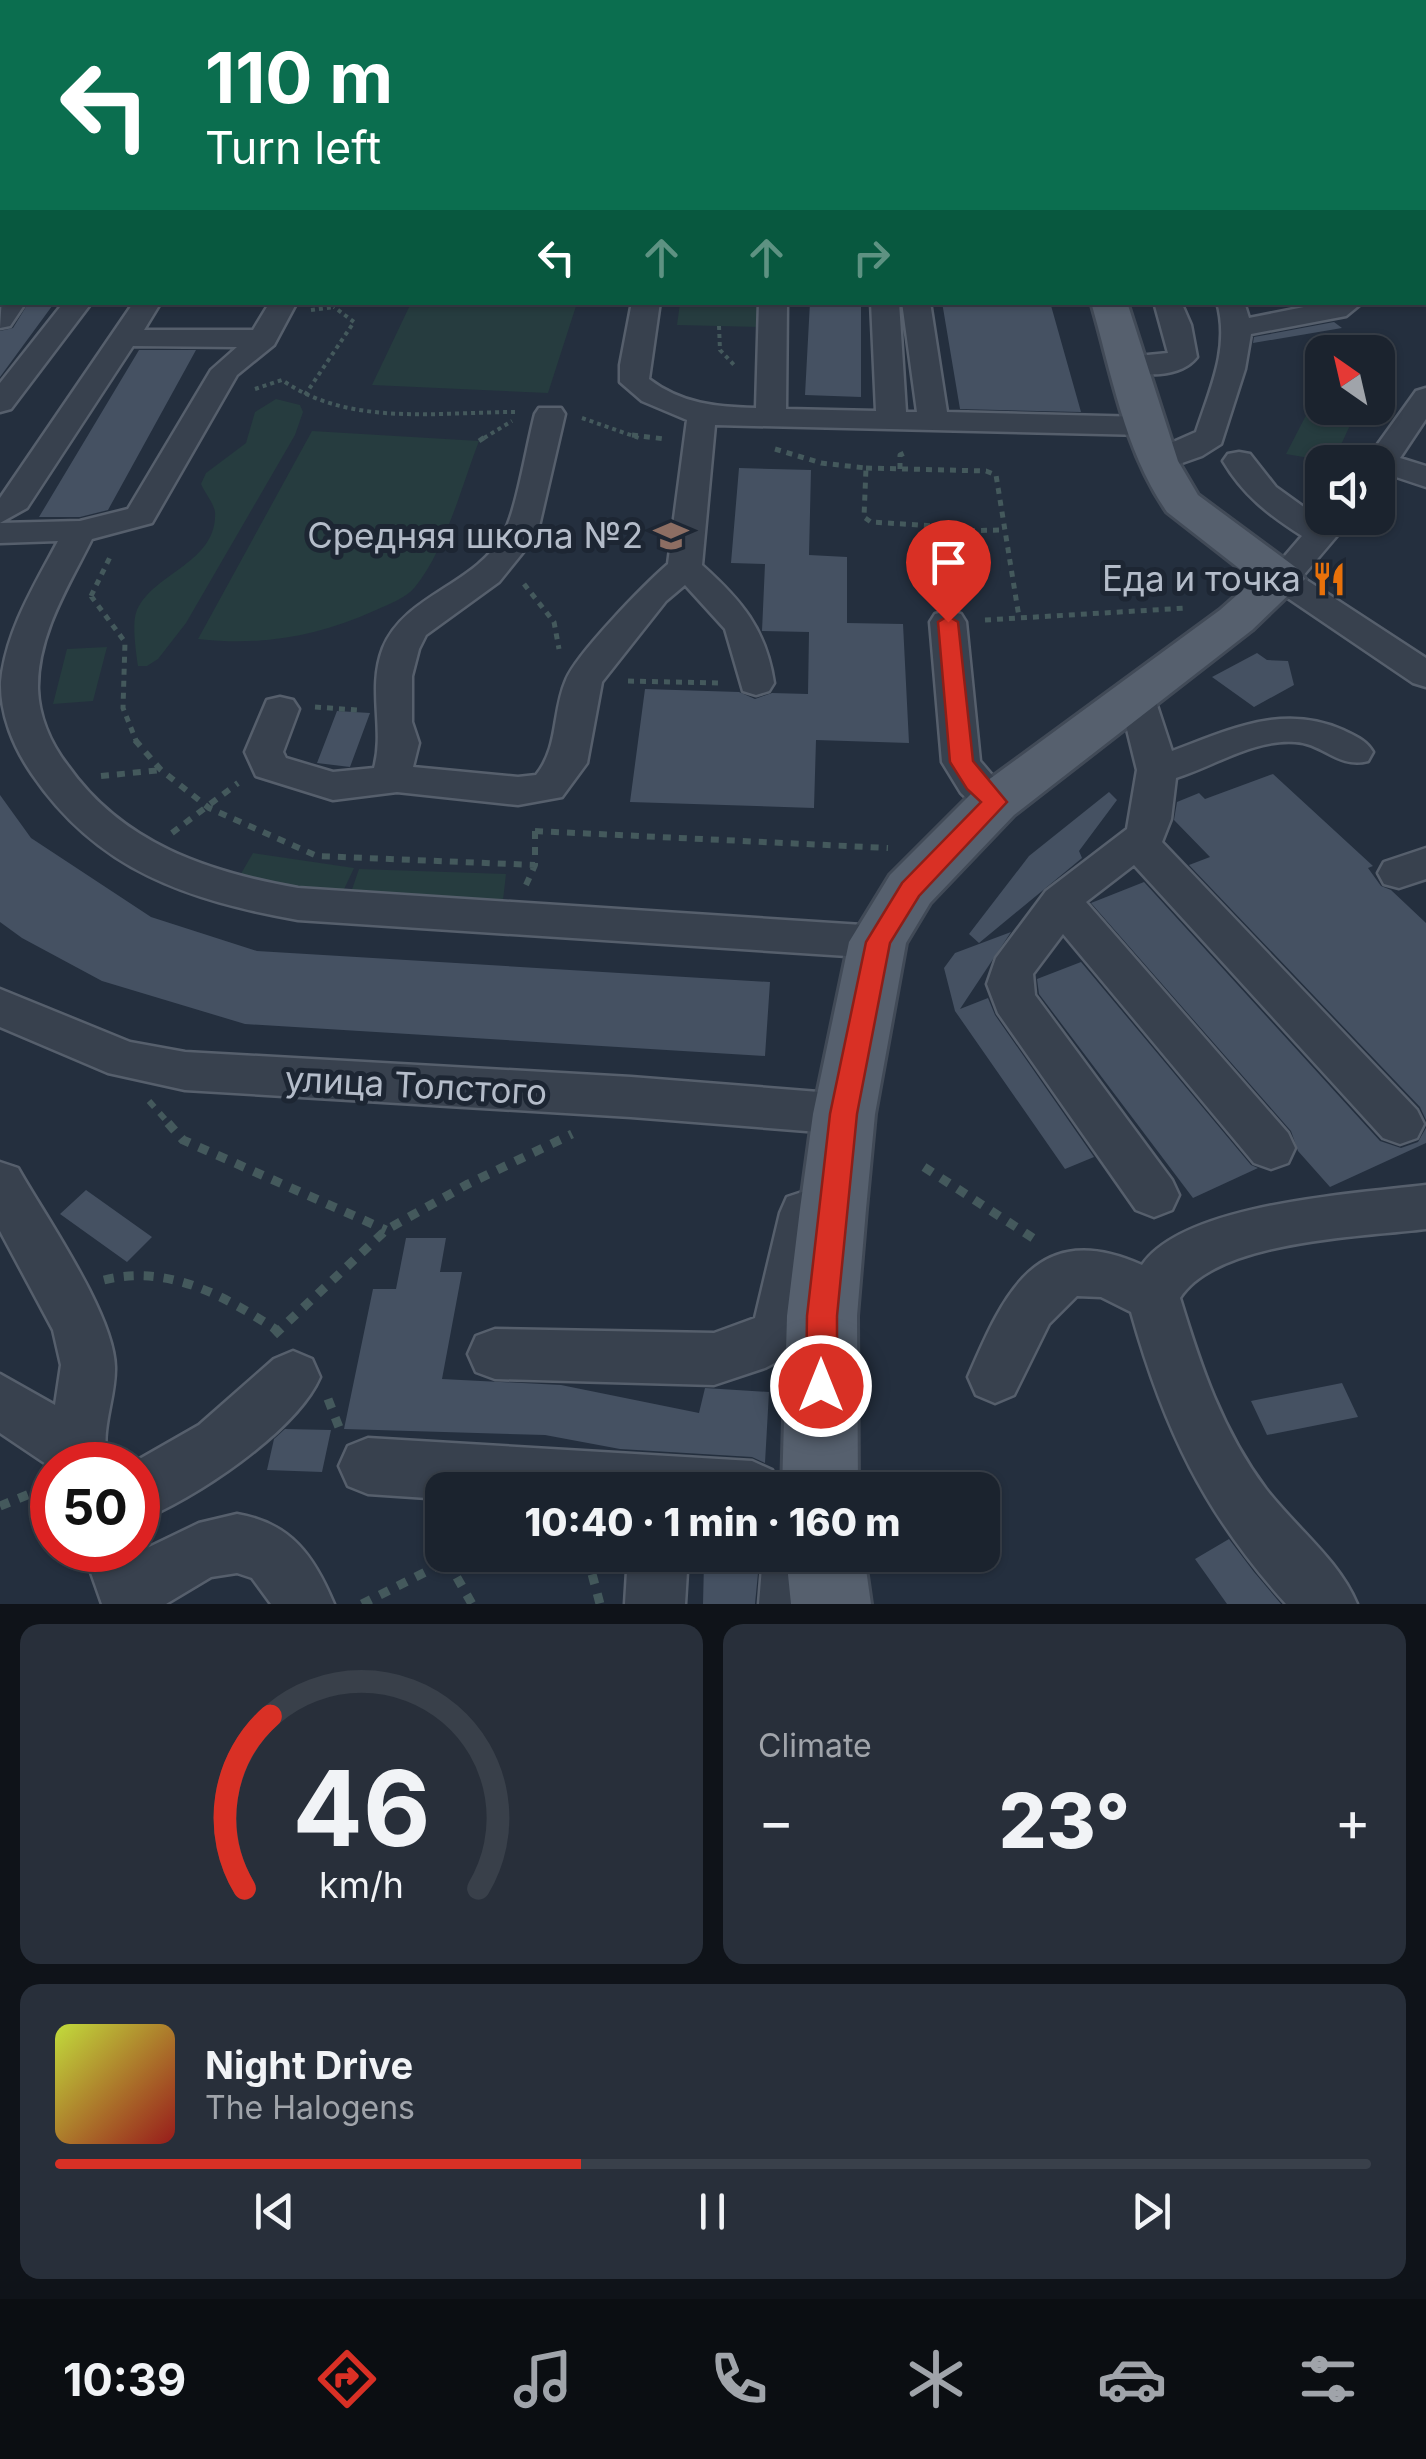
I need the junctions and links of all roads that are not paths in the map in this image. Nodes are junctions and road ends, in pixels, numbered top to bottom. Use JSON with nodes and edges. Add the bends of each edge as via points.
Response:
{"nodes":[{"id":1,"x":77,"y":305,"type":"edge"},
{"id":2,"x":146,"y":305,"type":"edge"},
{"id":3,"x":282,"y":305,"type":"edge"},
{"id":4,"x":645,"y":305,"type":"edge"},
{"id":5,"x":773,"y":305,"type":"edge"},
{"id":6,"x":885,"y":305,"type":"edge"},
{"id":7,"x":916,"y":305,"type":"edge"},
{"id":8,"x":1110,"y":305,"type":"edge"},
{"id":9,"x":1168,"y":305,"type":"edge"},
{"id":10,"x":1345,"y":305,"type":"edge"},
{"id":11,"x":1234,"y":315,"type":"edge"},
{"id":12,"x":124,"y":338,"type":"junction"},
{"id":13,"x":264,"y":338,"type":"junction"},
{"id":14,"x":1127,"y":364,"type":"junction"},
{"id":15,"x":1426,"y":397,"type":"edge"},
{"id":16,"x":0,"y":403,"type":"edge"},
{"id":17,"x":550,"y":414,"type":"road end"},
{"id":18,"x":891,"y":420,"type":"junction"},
{"id":19,"x":934,"y":420,"type":"junction"},
{"id":20,"x":690,"y":427,"type":"junction"},
{"id":21,"x":773,"y":434,"type":"junction"},
{"id":22,"x":1151,"y":443,"type":"junction"},
{"id":23,"x":1394,"y":445,"type":"edge"},
{"id":24,"x":1238,"y":461,"type":"dead end"},
{"id":25,"x":1395,"y":469,"type":"edge"},
{"id":26,"x":1426,"y":477,"type":"edge"},
{"id":27,"x":0,"y":513,"type":"edge"},
{"id":28,"x":1305,"y":515,"type":"edge"},
{"id":29,"x":80,"y":531,"type":"junction"},
{"id":30,"x":0,"y":533,"type":"edge"},
{"id":31,"x":1321,"y":535,"type":"edge"},
{"id":32,"x":685,"y":567,"type":"junction"},
{"id":33,"x":1282,"y":579,"type":"junction"},
{"id":34,"x":948,"y":622,"type":"road end"},
{"id":35,"x":1426,"y":675,"type":"edge"},
{"id":36,"x":756,"y":683,"type":"dead end"},
{"id":37,"x":1138,"y":692,"type":"junction"},
{"id":38,"x":280,"y":709,"type":"road end"},
{"id":39,"x":1354,"y":752,"type":"dead end"},
{"id":40,"x":1158,"y":770,"type":"junction"},
{"id":41,"x":397,"y":780,"type":"junction"},
{"id":42,"x":995,"y":802,"type":"junction"},
{"id":43,"x":1139,"y":844,"type":"junction"},
{"id":44,"x":1062,"y":902,"type":"junction"},
{"id":45,"x":878,"y":942,"type":"junction"},
{"id":46,"x":0,"y":1007,"type":"edge"},
{"id":47,"x":844,"y":1114,"type":"junction"},
{"id":48,"x":1400,"y":1124,"type":"dead end"},
{"id":49,"x":1270,"y":1148,"type":"dead end"},
{"id":50,"x":0,"y":1183,"type":"edge"},
{"id":51,"x":1154,"y":1196,"type":"dead end"},
{"id":52,"x":1426,"y":1207,"type":"edge"},
{"id":53,"x":1153,"y":1296,"type":"junction"},
{"id":54,"x":286,"y":1354,"type":"road end"},
{"id":55,"x":496,"y":1354,"type":"dead end"},
{"id":56,"x":995,"y":1376,"type":"dead end"},
{"id":57,"x":0,"y":1401,"type":"edge"},
{"id":58,"x":43,"y":1442,"type":"edge"},
{"id":59,"x":74,"y":1442,"type":"edge"},
{"id":60,"x":368,"y":1466,"type":"road end"},
{"id":61,"x":464,"y":1472,"type":"edge"},
{"id":62,"x":820,"y":1472,"type":"edge"},
{"id":63,"x":160,"y":1482,"type":"edge"},
{"id":64,"x":657,"y":1572,"type":"edge"},
{"id":65,"x":792,"y":1572,"type":"edge"},
{"id":66,"x":828,"y":1572,"type":"edge"},
{"id":67,"x":118,"y":1582,"type":"edge"},
{"id":68,"x":304,"y":1604,"type":"edge"},
{"id":69,"x":655,"y":1604,"type":"edge"},
{"id":70,"x":789,"y":1604,"type":"edge"},
{"id":71,"x":832,"y":1604,"type":"edge"},
{"id":72,"x":1327,"y":1604,"type":"edge"}],
"edges":[{"from":1,"to":16,"type":"street"},
{"from":2,"to":12,"type":"street"},
{"from":3,"to":13,"type":"street"},
{"from":4,"to":20,"type":"street","via":[[635,382]]},
{"from":5,"to":21,"type":"street"},
{"from":6,"to":18,"type":"street"},
{"from":7,"to":19,"type":"street"},
{"from":8,"to":14,"type":"main road"},
{"from":9,"to":14,"type":"street","via":[[1182,357],[1167,365]]},
{"from":10,"to":11,"type":"street"},
{"from":11,"to":22,"type":"street","via":[[1231,369],[1210,437],[1191,449]]},
{"from":12,"to":13,"type":"street"},
{"from":12,"to":27,"type":"street","via":[[16,501]]},
{"from":13,"to":29,"type":"street","via":[[225,370],[140,516]]},
{"from":14,"to":22,"type":"main road"},
{"from":15,"to":23,"type":"street"},
{"from":17,"to":41,"type":"street","via":[[520,536],[487,575],[411,629],[394,676]]},
{"from":18,"to":19,"type":"street"},
{"from":18,"to":21,"type":"street"},
{"from":19,"to":22,"type":"street"},
{"from":20,"to":21,"type":"street"},
{"from":20,"to":32,"type":"street","via":[[697,436]]},
{"from":22,"to":33,"type":"main road","via":[[1182,503]]},
{"from":24,"to":28,"type":"street","via":[[1268,498]]},
{"from":25,"to":26,"type":"street"},
{"from":29,"to":30,"type":"street"},
{"from":29,"to":45,"type":"street","via":[[27,640],[19,682],[25,721],[54,780],[88,820],[139,855],[239,895],[298,904]]},
{"from":31,"to":33,"type":"street"},
{"from":32,"to":36,"type":"street","via":[[740,620],[753,649]]},
{"from":32,"to":41,"type":"street","via":[[584,680],[568,763],[548,787],[518,791]]},
{"from":33,"to":35,"type":"street"},
{"from":33,"to":37,"type":"main road"},
{"from":34,"to":42,"type":"street","via":[[962,762]]},
{"from":37,"to":40,"type":"street"},
{"from":37,"to":42,"type":"main road"},
{"from":38,"to":41,"type":"street","via":[[264,752],[270,767],[333,786]]},
{"from":39,"to":40,"type":"street","via":[[1293,729]]},
{"from":40,"to":43,"type":"street","via":[[1151,819]]},
{"from":42,"to":45,"type":"main road","via":[[910,890]]},
{"from":43,"to":44,"type":"street"},
{"from":43,"to":48,"type":"street"},
{"from":44,"to":49,"type":"street"},
{"from":44,"to":51,"type":"street","via":[[1012,970],[1014,1001]]},
{"from":45,"to":47,"type":"main road"},
{"from":46,"to":47,"type":"street","name":"улица Толстого","via":[[124,1060],[185,1071]]},
{"from":47,"to":55,"type":"street","via":[[825,1138],[778,1333],[714,1359]]},
{"from":47,"to":62,"type":"main road","via":[[822,1316]]},
{"from":50,"to":59,"type":"street","via":[[78,1325],[88,1364]]},
{"from":52,"to":53,"type":"street","via":[[1216,1244],[1175,1264]]},
{"from":53,"to":56,"type":"street","via":[[1098,1272],[1064,1277],[1037,1299]]},
{"from":53,"to":72,"type":"street","via":[[1204,1444],[1270,1540]]},
{"from":54,"to":63,"type":"street","via":[[236,1446]]},
{"from":57,"to":58,"type":"street"},
{"from":60,"to":61,"type":"street"},
{"from":64,"to":69,"type":"street"},
{"from":65,"to":70,"type":"street"},
{"from":66,"to":71,"type":"main road"},
{"from":67,"to":68,"type":"street","via":[[218,1544],[245,1543],[271,1556]]}]}
